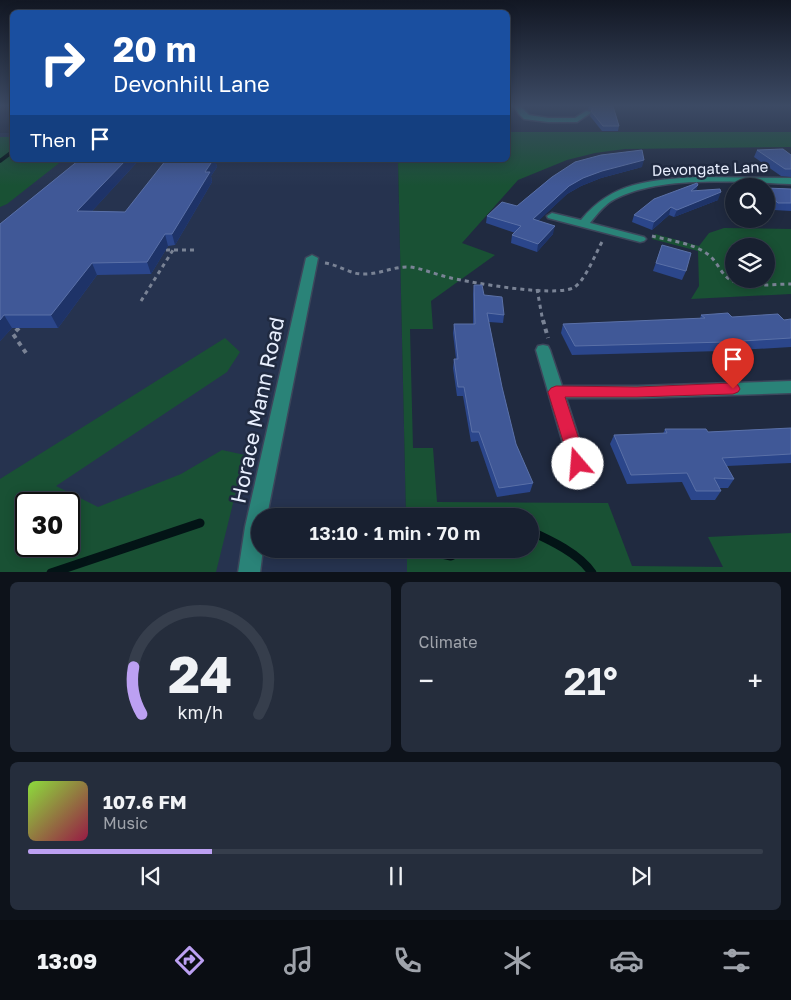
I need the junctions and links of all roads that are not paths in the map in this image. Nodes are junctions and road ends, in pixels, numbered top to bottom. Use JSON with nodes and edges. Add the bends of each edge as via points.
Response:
{"nodes":[{"id":1,"x":791,"y":181,"type":"edge"},
{"id":2,"x":552,"y":216,"type":"dead end"},
{"id":3,"x":583,"y":224,"type":"junction"},
{"id":4,"x":640,"y":239,"type":"dead end"},
{"id":5,"x":318,"y":260,"type":"road end"},
{"id":6,"x":546,"y":345,"type":"road end"},
{"id":7,"x":791,"y":387,"type":"edge"},
{"id":8,"x":556,"y":392,"type":"junction"},
{"id":9,"x":578,"y":464,"type":"dead end"},
{"id":10,"x":249,"y":572,"type":"edge"}],
"edges":[{"from":1,"to":3,"type":"street","name":"Devongate Lane","via":[[686,181],[649,185],[612,196]]},
{"from":2,"to":3,"type":"street"},
{"from":3,"to":4,"type":"street"},
{"from":5,"to":10,"type":"street","name":"Horace Mann Road","via":[[255,527]]},
{"from":6,"to":8,"type":"street"},
{"from":7,"to":8,"type":"street"},
{"from":8,"to":9,"type":"street"}]}
